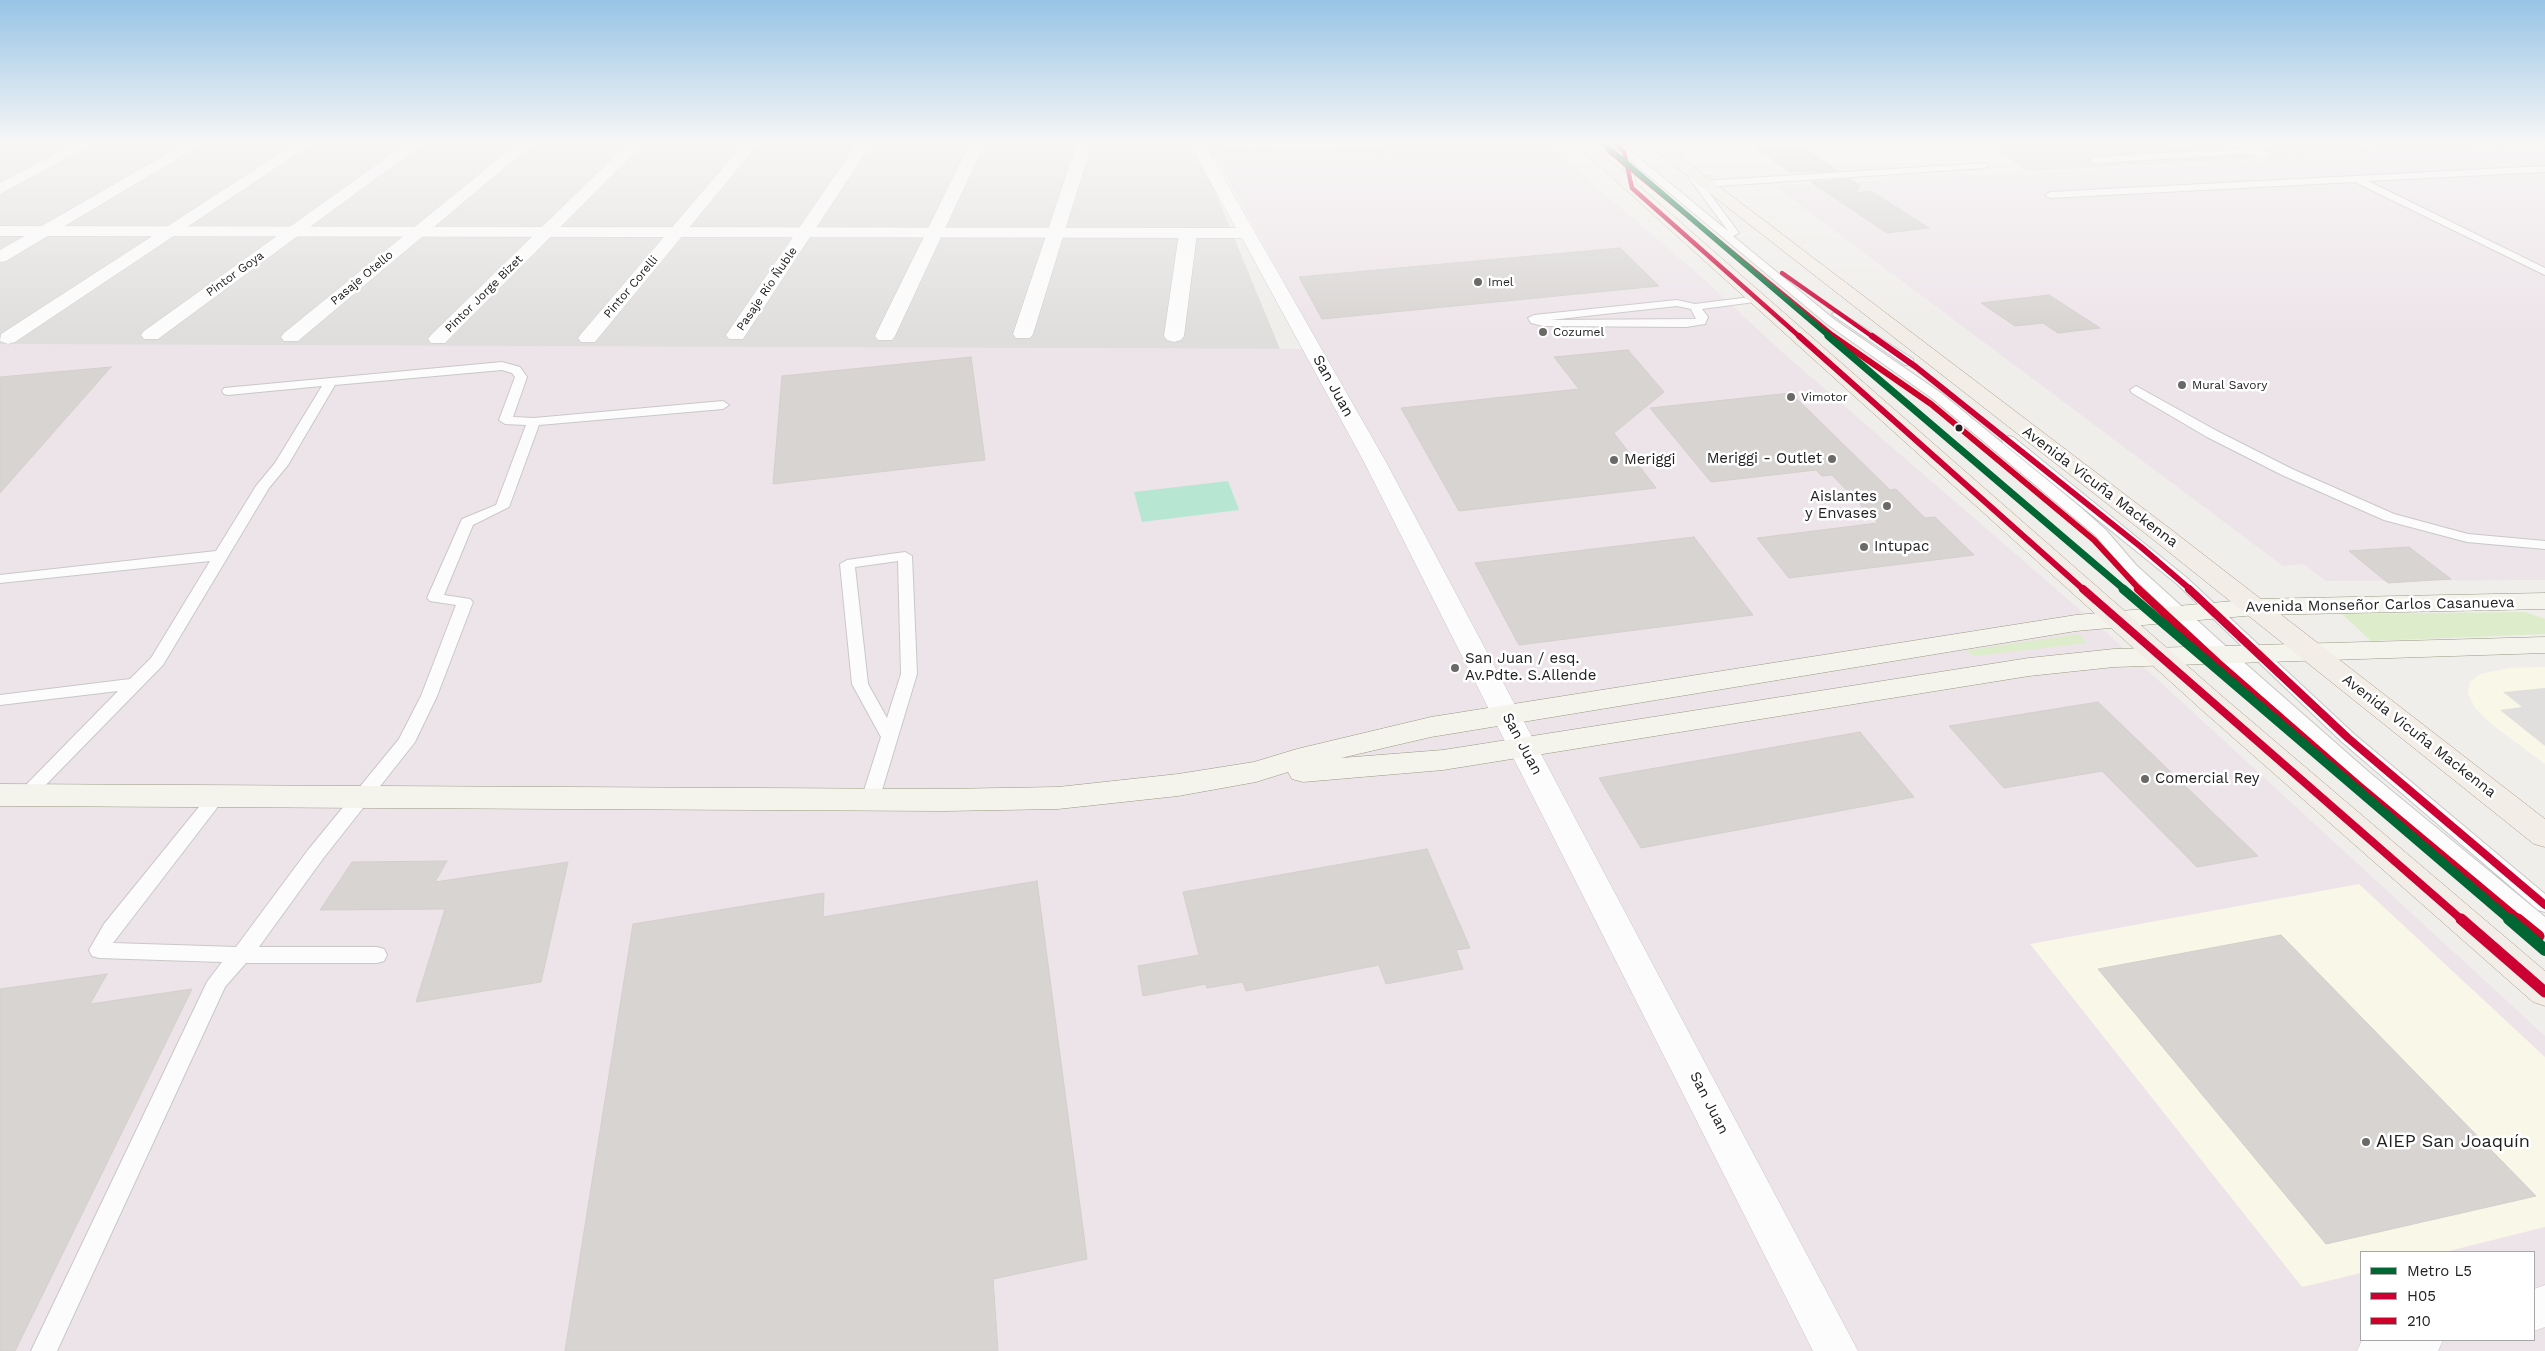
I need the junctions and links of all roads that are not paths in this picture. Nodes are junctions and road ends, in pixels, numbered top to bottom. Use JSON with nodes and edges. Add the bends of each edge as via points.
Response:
{"nodes":[{"id":1,"x":88,"y":206,"type":"edge"},
{"id":2,"x":209,"y":206,"type":"edge"},
{"id":3,"x":330,"y":206,"type":"edge"},
{"id":4,"x":449,"y":206,"type":"edge"},
{"id":5,"x":573,"y":206,"type":"edge"},
{"id":6,"x":699,"y":206,"type":"edge"},
{"id":7,"x":822,"y":206,"type":"edge"},
{"id":8,"x":948,"y":206,"type":"edge"},
{"id":9,"x":1065,"y":206,"type":"edge"},
{"id":10,"x":1232,"y":206,"type":"edge"},
{"id":11,"x":1652,"y":206,"type":"edge"},
{"id":12,"x":1693,"y":206,"type":"edge"},
{"id":13,"x":1699,"y":206,"type":"edge"},
{"id":14,"x":1716,"y":206,"type":"edge"},
{"id":15,"x":1732,"y":206,"type":"edge"},
{"id":16,"x":2411,"y":206,"type":"edge"},
{"id":17,"x":0,"y":231,"type":"edge"},
{"id":18,"x":45,"y":231,"type":"junction"},
{"id":19,"x":171,"y":231,"type":"junction"},
{"id":20,"x":294,"y":232,"type":"junction"},
{"id":21,"x":417,"y":232,"type":"junction"},
{"id":22,"x":547,"y":232,"type":"junction"},
{"id":23,"x":677,"y":232,"type":"junction"},
{"id":24,"x":805,"y":232,"type":"junction"},
{"id":25,"x":935,"y":232,"type":"junction"},
{"id":26,"x":1056,"y":233,"type":"junction"},
{"id":27,"x":1188,"y":233,"type":"junction"},
{"id":28,"x":1248,"y":233,"type":"junction"},
{"id":29,"x":1734,"y":233,"type":"junction"},
{"id":30,"x":0,"y":257,"type":"edge"},
{"id":31,"x":2545,"y":272,"type":"edge"},
{"id":32,"x":1758,"y":300,"type":"junction"},
{"id":33,"x":1695,"y":306,"type":"junction"},
{"id":34,"x":1023,"y":334,"type":"dead end"},
{"id":35,"x":150,"y":335,"type":"dead end"},
{"id":36,"x":736,"y":335,"type":"dead end"},
{"id":37,"x":885,"y":336,"type":"dead end"},
{"id":38,"x":1174,"y":336,"type":"dead end"},
{"id":39,"x":291,"y":337,"type":"dead end"},
{"id":40,"x":8,"y":338,"type":"dead end"},
{"id":41,"x":588,"y":338,"type":"dead end"},
{"id":42,"x":438,"y":340,"type":"dead end"},
{"id":43,"x":331,"y":381,"type":"junction"},
{"id":44,"x":2136,"y":390,"type":"dead end"},
{"id":45,"x":228,"y":391,"type":"dead end"},
{"id":46,"x":723,"y":404,"type":"dead end"},
{"id":47,"x":534,"y":422,"type":"junction"},
{"id":48,"x":2545,"y":545,"type":"edge"},
{"id":49,"x":222,"y":554,"type":"junction"},
{"id":50,"x":0,"y":579,"type":"edge"},
{"id":51,"x":2541,"y":605,"type":"edge"},
{"id":52,"x":2256,"y":607,"type":"junction"},
{"id":53,"x":2214,"y":610,"type":"junction"},
{"id":54,"x":2180,"y":613,"type":"junction"},
{"id":55,"x":2119,"y":620,"type":"junction"},
{"id":56,"x":2545,"y":645,"type":"edge"},
{"id":57,"x":2314,"y":653,"type":"junction"},
{"id":58,"x":2262,"y":654,"type":"junction"},
{"id":59,"x":2225,"y":655,"type":"junction"},
{"id":60,"x":2160,"y":657,"type":"junction"},
{"id":61,"x":135,"y":684,"type":"junction"},
{"id":62,"x":0,"y":700,"type":"edge"},
{"id":63,"x":1507,"y":715,"type":"junction"},
{"id":64,"x":890,"y":737,"type":"junction"},
{"id":65,"x":1525,"y":748,"type":"junction"},
{"id":66,"x":1267,"y":770,"type":"junction"},
{"id":67,"x":13,"y":795,"type":"edge"},
{"id":68,"x":217,"y":796,"type":"junction"},
{"id":69,"x":360,"y":797,"type":"junction"},
{"id":70,"x":870,"y":800,"type":"junction"},
{"id":71,"x":2545,"y":836,"type":"edge"},
{"id":72,"x":2545,"y":905,"type":"edge"},
{"id":73,"x":2545,"y":928,"type":"edge"},
{"id":74,"x":241,"y":955,"type":"junction"},
{"id":75,"x":377,"y":955,"type":"dead end"},
{"id":76,"x":2545,"y":992,"type":"edge"},
{"id":77,"x":2418,"y":1341,"type":"edge"},
{"id":78,"x":44,"y":1351,"type":"edge"},
{"id":79,"x":1836,"y":1351,"type":"edge"},
{"id":80,"x":2379,"y":1351,"type":"edge"}],
"edges":[{"from":1,"to":18,"type":"street"},
{"from":2,"to":19,"type":"street"},
{"from":3,"to":20,"type":"street","name":"Pintor Goya"},
{"from":4,"to":21,"type":"street","name":"Pasaje Otello"},
{"from":5,"to":22,"type":"street","name":"Pintor Jorge Bizet"},
{"from":6,"to":23,"type":"street","name":"Pintor Corelli"},
{"from":7,"to":24,"type":"street","name":"Pasaje Río Ñuble"},
{"from":8,"to":25,"type":"street"},
{"from":9,"to":26,"type":"street"},
{"from":10,"to":28,"type":"street","name":"San Juan"},
{"from":11,"to":32,"type":"main road"},
{"from":12,"to":54,"type":"lane","via":[[1831,322],[1931,391],[2045,485],[2101,533],[2131,568]]},
{"from":13,"to":29,"type":"lane"},
{"from":14,"to":29,"type":"lane"},
{"from":15,"to":52,"type":"main road","name":"Avenida Vicuña Mackenna"},
{"from":16,"to":31,"type":"lane"},
{"from":17,"to":18,"type":"street"},
{"from":18,"to":19,"type":"street"},
{"from":18,"to":30,"type":"street"},
{"from":19,"to":20,"type":"street"},
{"from":19,"to":40,"type":"street"},
{"from":20,"to":21,"type":"street"},
{"from":20,"to":35,"type":"street","name":"Pintor Goya"},
{"from":21,"to":22,"type":"street"},
{"from":21,"to":39,"type":"street","name":"Pasaje Otello"},
{"from":22,"to":23,"type":"street"},
{"from":22,"to":42,"type":"street","name":"Pintor Jorge Bizet"},
{"from":23,"to":24,"type":"street"},
{"from":23,"to":41,"type":"street","name":"Pintor Corelli"},
{"from":24,"to":25,"type":"street"},
{"from":24,"to":36,"type":"street","name":"Pasaje Río Ñuble"},
{"from":25,"to":26,"type":"street"},
{"from":25,"to":37,"type":"street"},
{"from":26,"to":27,"type":"street"},
{"from":26,"to":34,"type":"street"},
{"from":27,"to":28,"type":"street"},
{"from":27,"to":38,"type":"street"},
{"from":28,"to":63,"type":"street","name":"San Juan","via":[[1375,462]]},
{"from":29,"to":53,"type":"lane","via":[[1806,292],[1941,386],[2134,541]]},
{"from":32,"to":33,"type":"lane"},
{"from":32,"to":55,"type":"main road"},
{"from":33,"to":33,"type":"lane","via":[[1702,316],[1701,322],[1686,324],[1543,323],[1534,318],[1677,303]]},
{"from":43,"to":45,"type":"lane"},
{"from":43,"to":47,"type":"lane","via":[[502,366],[516,370],[521,377],[505,420]]},
{"from":43,"to":49,"type":"lane"},
{"from":44,"to":48,"type":"lane","via":[[2212,434],[2374,511],[2412,525],[2467,538]]},
{"from":46,"to":47,"type":"lane"},
{"from":47,"to":69,"type":"lane","via":[[502,507],[467,522],[435,598],[465,602],[430,696],[406,742]]},
{"from":49,"to":50,"type":"lane"},
{"from":49,"to":61,"type":"lane","via":[[157,661]]},
{"from":51,"to":52,"type":"main road","name":"Avenida Monseñor Carlos Casanueva"},
{"from":52,"to":53,"type":"main road","name":"Avenida Monseñor Carlos Casanueva"},
{"from":52,"to":57,"type":"main road","name":"Avenida Vicuña Mackenna"},
{"from":53,"to":54,"type":"main road","name":"Avenida Monseñor Carlos Casanueva"},
{"from":53,"to":58,"type":"lane"},
{"from":54,"to":55,"type":"main road","name":"Avenida Monseñor Carlos Casanueva"},
{"from":54,"to":59,"type":"lane"},
{"from":55,"to":60,"type":"main road"},
{"from":55,"to":63,"type":"main road","name":"Avenida Monseñor Carlos Casanueva","via":[[2076,624]]},
{"from":56,"to":57,"type":"main road"},
{"from":57,"to":58,"type":"main road"},
{"from":57,"to":71,"type":"main road","name":"Avenida Vicuña Mackenna"},
{"from":58,"to":59,"type":"main road"},
{"from":58,"to":72,"type":"lane","via":[[2348,738]]},
{"from":59,"to":60,"type":"main road"},
{"from":59,"to":73,"type":"lane","via":[[2364,777]]},
{"from":60,"to":65,"type":"main road","via":[[2029,667]]},
{"from":60,"to":76,"type":"main road"},
{"from":61,"to":62,"type":"lane"},
{"from":61,"to":67,"type":"lane"},
{"from":63,"to":65,"type":"street","name":"San Juan"},
{"from":63,"to":66,"type":"main road","name":"Avenida Monseñor Carlos Casanueva","via":[[1431,727],[1297,759]]},
{"from":64,"to":64,"type":"lane","via":[[909,674],[905,556],[847,564],[860,684]]},
{"from":64,"to":70,"type":"lane"},
{"from":65,"to":66,"type":"main road","via":[[1443,760],[1311,771]]},
{"from":65,"to":79,"type":"street","name":"San Juan"},
{"from":66,"to":70,"type":"main road","via":[[1178,785],[1058,798]]},
{"from":67,"to":68,"type":"main road"},
{"from":68,"to":69,"type":"main road"},
{"from":68,"to":74,"type":"lane","via":[[111,930],[99,950]]},
{"from":69,"to":70,"type":"main road"},
{"from":69,"to":74,"type":"lane"},
{"from":74,"to":75,"type":"lane"},
{"from":74,"to":78,"type":"lane","via":[[217,982]]},
{"from":77,"to":80,"type":"street"}]}
